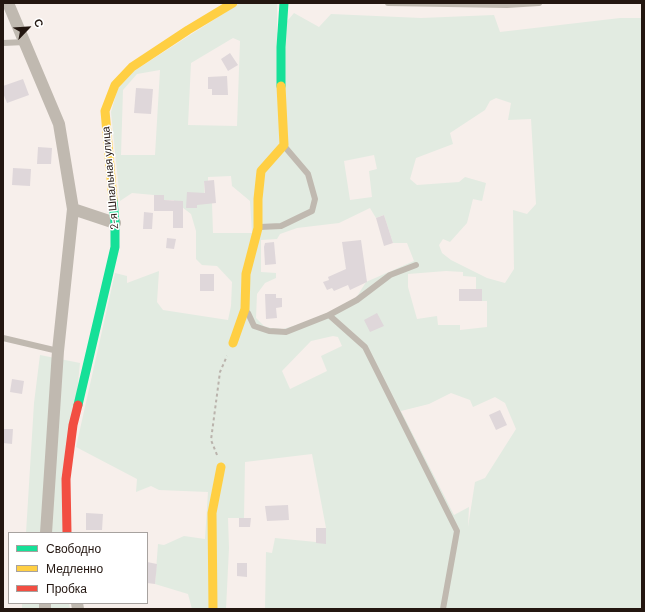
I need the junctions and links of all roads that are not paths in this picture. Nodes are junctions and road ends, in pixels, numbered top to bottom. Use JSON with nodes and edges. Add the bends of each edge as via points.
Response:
{"nodes":[{"id":1,"x":8,"y":3,"type":"edge"},
{"id":2,"x":233,"y":3,"type":"edge"},
{"id":3,"x":284,"y":3,"type":"edge"},
{"id":4,"x":388,"y":3,"type":"edge"},
{"id":5,"x":539,"y":3,"type":"edge"},
{"id":6,"x":25,"y":42,"type":"junction"},
{"id":7,"x":3,"y":43,"type":"edge"},
{"id":8,"x":284,"y":145,"type":"junction"},
{"id":9,"x":73,"y":209,"type":"junction"},
{"id":10,"x":115,"y":223,"type":"junction"},
{"id":11,"x":258,"y":228,"type":"junction"},
{"id":12,"x":416,"y":265,"type":"dead end"},
{"id":13,"x":245,"y":309,"type":"junction"},
{"id":14,"x":329,"y":315,"type":"junction"},
{"id":15,"x":3,"y":338,"type":"edge"},
{"id":16,"x":233,"y":343,"type":"road end"},
{"id":17,"x":58,"y":352,"type":"junction"},
{"id":18,"x":221,"y":467,"type":"road end"},
{"id":19,"x":46,"y":532,"type":"edge"},
{"id":20,"x":67,"y":532,"type":"edge"},
{"id":21,"x":213,"y":609,"type":"edge"},
{"id":22,"x":443,"y":609,"type":"edge"}],
"edges":[{"from":1,"to":6,"type":"street"},
{"from":2,"to":10,"type":"street","name":"2-я Шпальная улица","via":[[132,67],[115,86],[104,112]]},
{"from":3,"to":8,"type":"street","via":[[281,61]]},
{"from":4,"to":5,"type":"lane"},
{"from":6,"to":7,"type":"lane"},
{"from":6,"to":9,"type":"street","via":[[59,124]]},
{"from":8,"to":11,"type":"street","via":[[261,172]]},
{"from":8,"to":11,"type":"lane","via":[[308,174],[315,199],[312,211],[281,226]]},
{"from":9,"to":10,"type":"street"},
{"from":9,"to":17,"type":"street"},
{"from":10,"to":20,"type":"street","name":"2-я Шпальная улица","via":[[115,246],[73,425],[66,479]]},
{"from":11,"to":13,"type":"street","via":[[246,274]]},
{"from":12,"to":14,"type":"lane","via":[[390,275],[357,300]]},
{"from":13,"to":14,"type":"lane","via":[[254,326],[269,332],[286,332]]},
{"from":13,"to":16,"type":"street"},
{"from":14,"to":22,"type":"lane","via":[[365,347],[457,531]]},
{"from":15,"to":17,"type":"lane"},
{"from":17,"to":19,"type":"street"},
{"from":18,"to":21,"type":"street","via":[[212,513]]}]}
